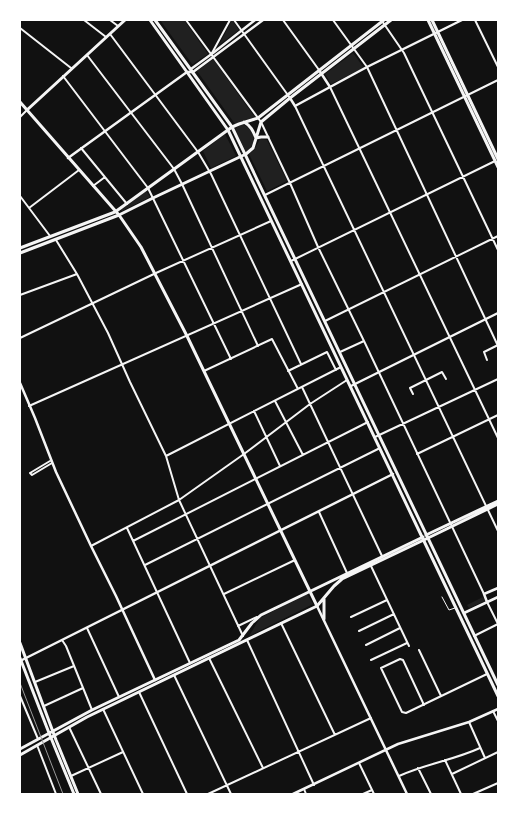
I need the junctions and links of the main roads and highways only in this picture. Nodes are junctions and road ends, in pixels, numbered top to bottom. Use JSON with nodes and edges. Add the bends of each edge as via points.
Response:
{"nodes":[{"id":1,"x":125,"y":20,"type":"edge"},
{"id":2,"x":150,"y":20,"type":"edge"},
{"id":3,"x":155,"y":20,"type":"edge"},
{"id":4,"x":383,"y":20,"type":"edge"},
{"id":5,"x":391,"y":20,"type":"edge"},
{"id":6,"x":428,"y":20,"type":"edge"},
{"id":7,"x":432,"y":20,"type":"edge"},
{"id":8,"x":437,"y":33,"type":"junction"},
{"id":9,"x":20,"y":102,"type":"edge"},
{"id":10,"x":27,"y":110,"type":"junction"},
{"id":11,"x":244,"y":122,"type":"junction"},
{"id":12,"x":232,"y":127,"type":"junction"},
{"id":13,"x":228,"y":130,"type":"junction"},
{"id":14,"x":268,"y":137,"type":"road end"},
{"id":15,"x":256,"y":138,"type":"junction"},
{"id":16,"x":246,"y":154,"type":"junction"},
{"id":17,"x":241,"y":156,"type":"junction"},
{"id":18,"x":497,"y":160,"type":"edge"},
{"id":19,"x":498,"y":167,"type":"edge"},
{"id":20,"x":115,"y":212,"type":"junction"},
{"id":21,"x":119,"y":216,"type":"junction"},
{"id":22,"x":20,"y":248,"type":"edge"},
{"id":23,"x":20,"y":253,"type":"edge"},
{"id":24,"x":498,"y":501,"type":"edge"},
{"id":25,"x":498,"y":504,"type":"edge"},
{"id":26,"x":487,"y":508,"type":"junction"},
{"id":27,"x":427,"y":537,"type":"junction"},
{"id":28,"x":423,"y":539,"type":"junction"},
{"id":29,"x":309,"y":591,"type":"junction"},
{"id":30,"x":324,"y":598,"type":"junction"},
{"id":31,"x":316,"y":606,"type":"junction"},
{"id":32,"x":324,"y":619,"type":"road end"},
{"id":33,"x":20,"y":643,"type":"edge"},
{"id":34,"x":20,"y":660,"type":"edge"},
{"id":35,"x":498,"y":685,"type":"edge"},
{"id":36,"x":498,"y":696,"type":"edge"},
{"id":37,"x":53,"y":730,"type":"junction"},
{"id":38,"x":48,"y":733,"type":"junction"},
{"id":39,"x":54,"y":735,"type":"junction"},
{"id":40,"x":50,"y":738,"type":"junction"},
{"id":41,"x":20,"y":749,"type":"edge"},
{"id":42,"x":20,"y":756,"type":"edge"},
{"id":43,"x":74,"y":794,"type":"edge"},
{"id":44,"x":78,"y":794,"type":"edge"}],
"edges":[{"from":1,"to":10,"type":"main road"},
{"from":2,"to":13,"type":"main road"},
{"from":3,"to":12,"type":"main road"},
{"from":4,"to":11,"type":"main road","via":[[258,118]]},
{"from":5,"to":15,"type":"main road","via":[[260,122]]},
{"from":6,"to":8,"type":"main road"},
{"from":7,"to":8,"type":"main road"},
{"from":8,"to":18,"type":"main road"},
{"from":9,"to":10,"type":"main road"},
{"from":10,"to":20,"type":"main road"},
{"from":11,"to":12,"type":"main road"},
{"from":11,"to":15,"type":"main road"},
{"from":12,"to":13,"type":"main road"},
{"from":12,"to":16,"type":"main road"},
{"from":13,"to":17,"type":"main road"},
{"from":13,"to":20,"type":"main road"},
{"from":14,"to":15,"type":"main road"},
{"from":15,"to":16,"type":"main road","via":[[253,148]]},
{"from":16,"to":17,"type":"main road"},
{"from":16,"to":27,"type":"main road"},
{"from":17,"to":21,"type":"main road"},
{"from":17,"to":28,"type":"main road"},
{"from":18,"to":19,"type":"main road"},
{"from":20,"to":21,"type":"main road"},
{"from":20,"to":22,"type":"main road"},
{"from":21,"to":23,"type":"main road"},
{"from":21,"to":29,"type":"main road","via":[[156,273]]},
{"from":24,"to":26,"type":"main road"},
{"from":25,"to":26,"type":"main road"},
{"from":26,"to":27,"type":"main road"},
{"from":27,"to":28,"type":"main road"},
{"from":27,"to":35,"type":"main road"},
{"from":28,"to":29,"type":"main road"},
{"from":28,"to":30,"type":"main road","via":[[338,582]]},
{"from":28,"to":36,"type":"main road"},
{"from":29,"to":31,"type":"main road"},
{"from":29,"to":37,"type":"main road","via":[[261,615],[239,640]]},
{"from":30,"to":31,"type":"main road"},
{"from":30,"to":32,"type":"main road"},
{"from":31,"to":39,"type":"main road"},
{"from":33,"to":37,"type":"main road"},
{"from":34,"to":38,"type":"main road"},
{"from":37,"to":38,"type":"main road"},
{"from":37,"to":39,"type":"main road"},
{"from":38,"to":40,"type":"main road"},
{"from":38,"to":41,"type":"main road"},
{"from":39,"to":40,"type":"main road"},
{"from":39,"to":44,"type":"main road"},
{"from":40,"to":42,"type":"main road"},
{"from":40,"to":43,"type":"main road"}]}
